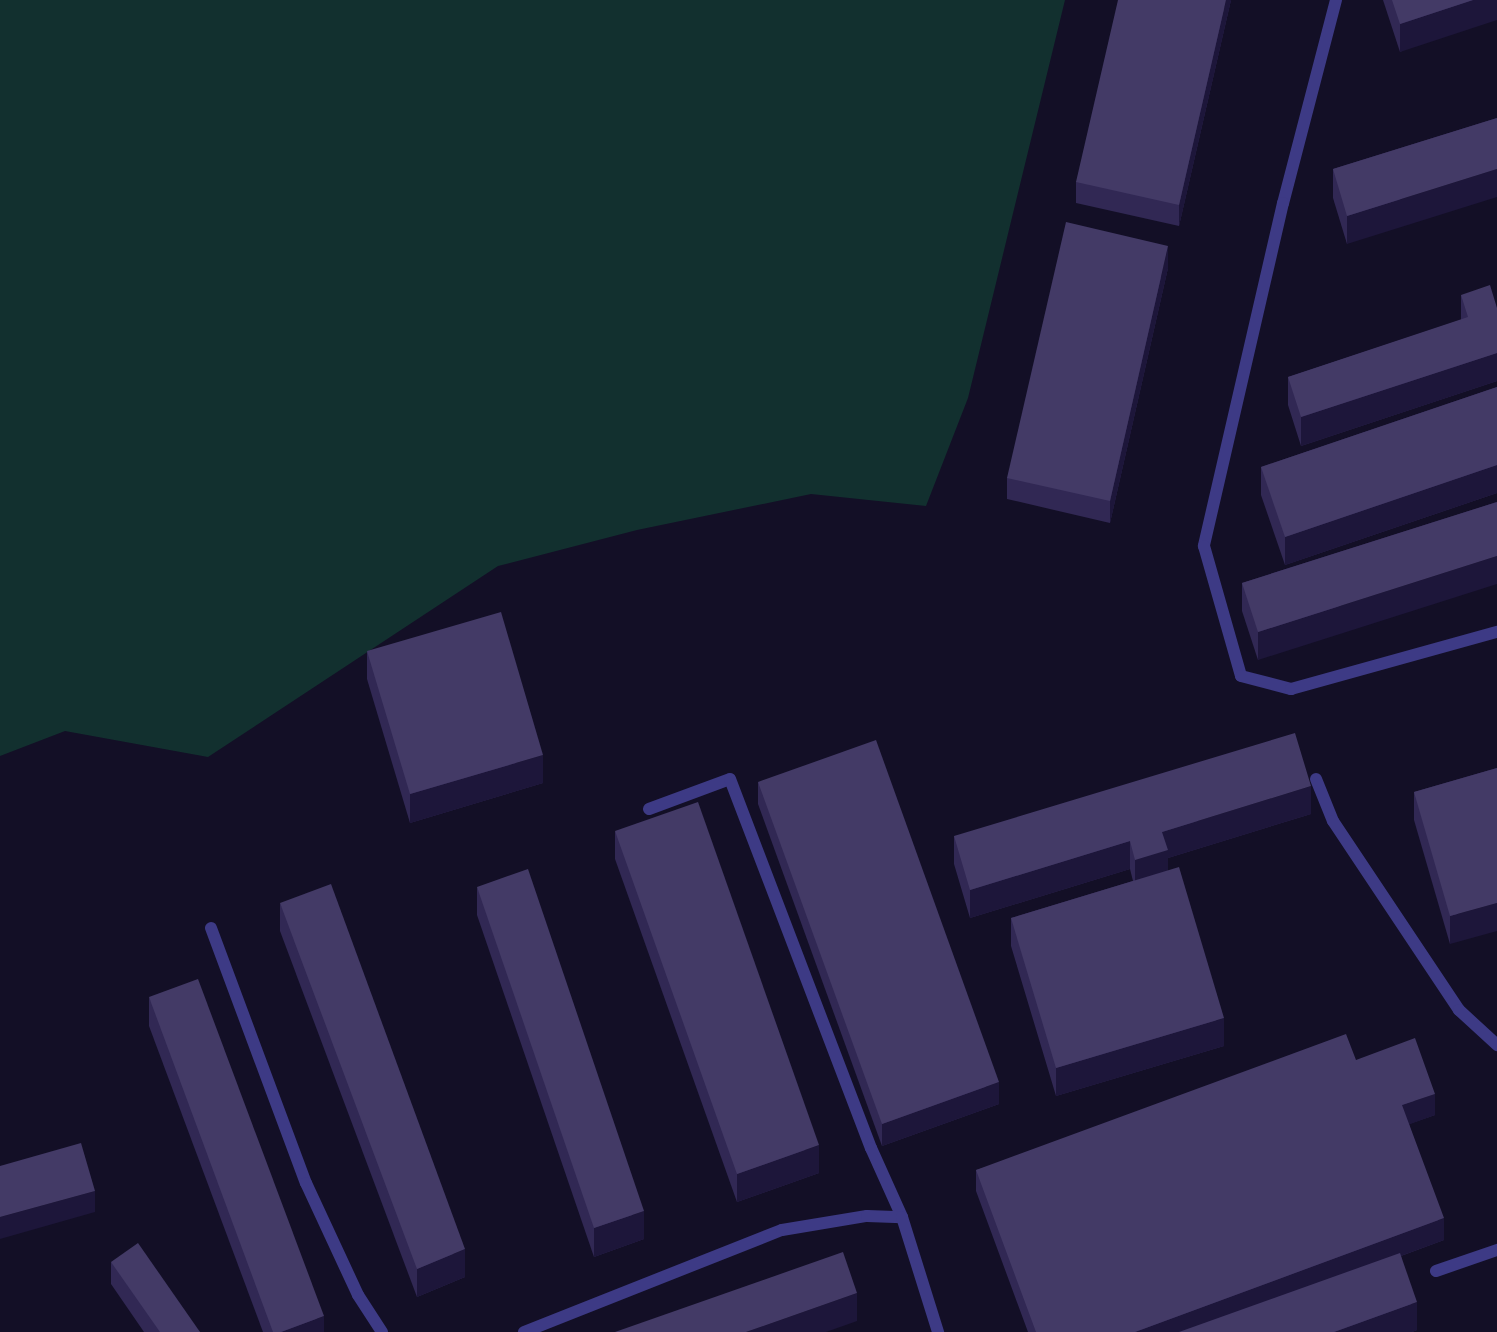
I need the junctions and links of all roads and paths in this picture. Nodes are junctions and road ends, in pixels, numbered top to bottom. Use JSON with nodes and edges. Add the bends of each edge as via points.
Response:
{"nodes":[{"id":1,"x":1336,"y":0,"type":"edge"},
{"id":2,"x":1497,"y":632,"type":"edge"},
{"id":3,"x":1316,"y":779,"type":"dead end"},
{"id":4,"x":649,"y":809,"type":"dead end"},
{"id":5,"x":211,"y":928,"type":"dead end"},
{"id":6,"x":1497,"y":1045,"type":"edge"},
{"id":7,"x":902,"y":1217,"type":"junction"},
{"id":8,"x":1497,"y":1250,"type":"edge"},
{"id":9,"x":1436,"y":1271,"type":"dead end"},
{"id":10,"x":382,"y":1332,"type":"edge"},
{"id":11,"x":524,"y":1332,"type":"edge"},
{"id":12,"x":938,"y":1332,"type":"edge"}],
"edges":[{"from":1,"to":2,"type":"lane","via":[[1283,203],[1204,546],[1241,676],[1291,689]]},
{"from":3,"to":6,"type":"lane","via":[[1333,821],[1459,1010]]},
{"from":4,"to":7,"type":"lane","via":[[730,779],[871,1148]]},
{"from":5,"to":10,"type":"lane","via":[[306,1183],[358,1295]]},
{"from":7,"to":11,"type":"lane","via":[[867,1216],[782,1230]]},
{"from":7,"to":12,"type":"lane"},
{"from":8,"to":9,"type":"lane"}]}
